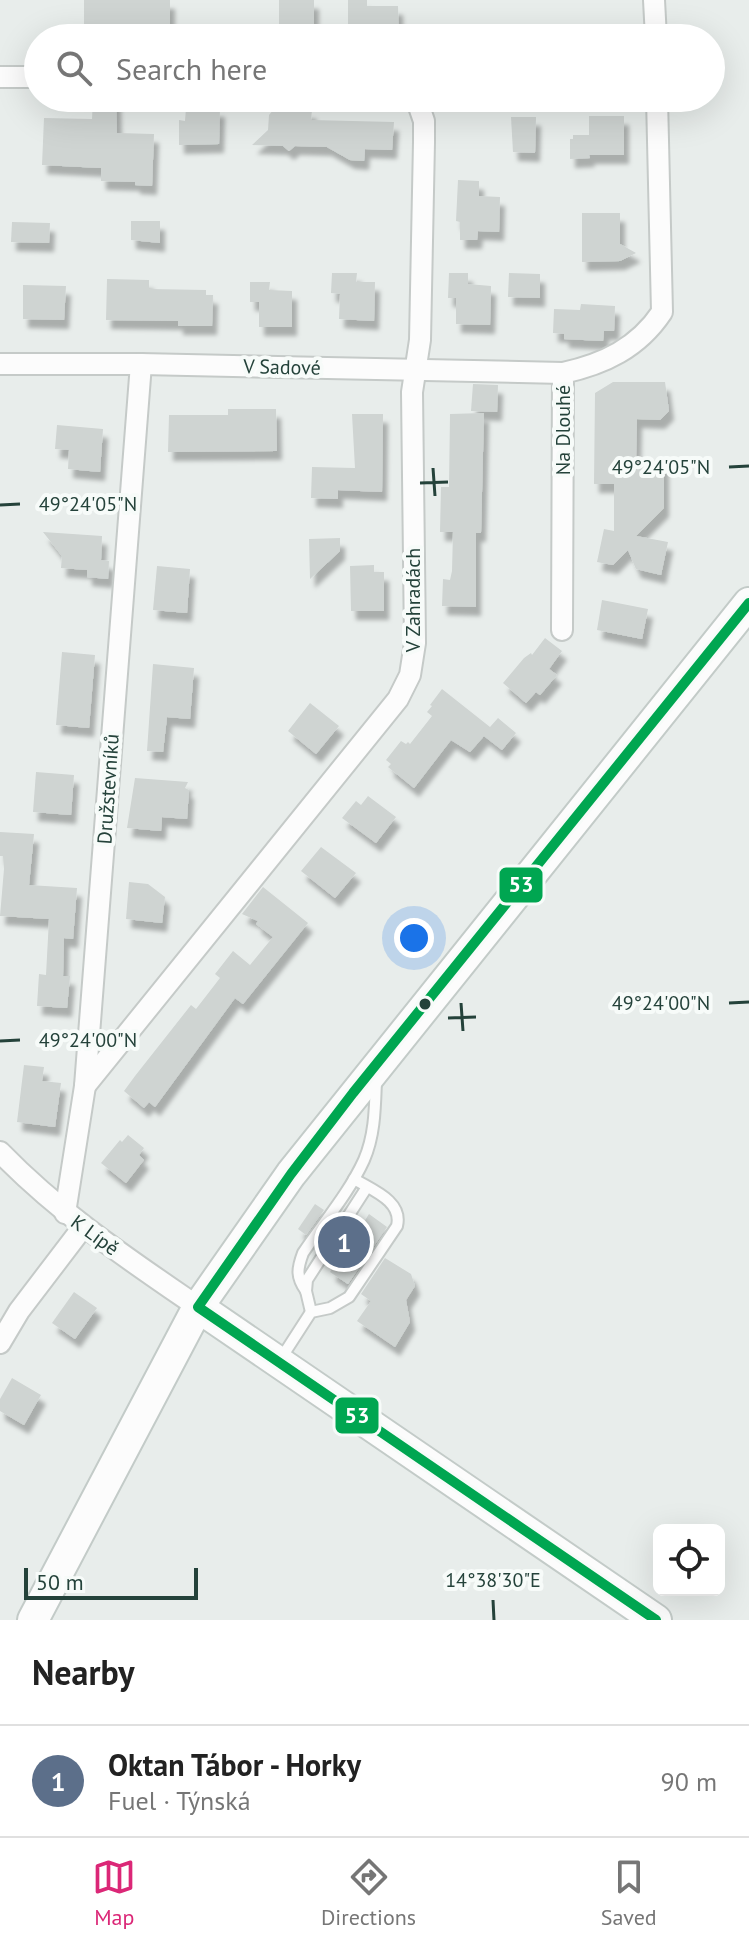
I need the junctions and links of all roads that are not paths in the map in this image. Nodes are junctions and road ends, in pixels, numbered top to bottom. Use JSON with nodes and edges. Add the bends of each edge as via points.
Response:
{"nodes":[{"id":1,"x":654,"y":0,"type":"edge"},
{"id":2,"x":655,"y":24,"type":"edge"},
{"id":3,"x":0,"y":77,"type":"edge"},
{"id":4,"x":24,"y":77,"type":"edge"},
{"id":5,"x":422,"y":112,"type":"edge"},
{"id":6,"x":657,"y":112,"type":"edge"},
{"id":7,"x":0,"y":364,"type":"edge"},
{"id":8,"x":141,"y":364,"type":"junction"},
{"id":9,"x":415,"y":370,"type":"junction"},
{"id":10,"x":563,"y":373,"type":"junction"},
{"id":11,"x":749,"y":603,"type":"edge"},
{"id":12,"x":562,"y":630,"type":"dead end"},
{"id":13,"x":377,"y":1064,"type":"junction"},
{"id":14,"x":85,"y":1086,"type":"junction"},
{"id":15,"x":0,"y":1152,"type":"edge"},
{"id":16,"x":354,"y":1179,"type":"junction"},
{"id":17,"x":367,"y":1187,"type":"junction"},
{"id":18,"x":65,"y":1213,"type":"junction"},
{"id":19,"x":83,"y":1227,"type":"junction"},
{"id":20,"x":306,"y":1291,"type":"junction"},
{"id":21,"x":198,"y":1307,"type":"junction"},
{"id":22,"x":311,"y":1312,"type":"junction"},
{"id":23,"x":0,"y":1343,"type":"edge"},
{"id":24,"x":278,"y":1362,"type":"junction"},
{"id":25,"x":33,"y":1620,"type":"edge"},
{"id":26,"x":656,"y":1620,"type":"edge"}],
"edges":[{"from":1,"to":2,"type":"street"},
{"from":3,"to":4,"type":"street"},
{"from":5,"to":9,"type":"street","name":"V Zahradách","via":[[420,340]]},
{"from":6,"to":10,"type":"street","name":"Na Dlouhé","via":[[662,312],[615,357]]},
{"from":7,"to":8,"type":"street","name":"V Sadové"},
{"from":8,"to":9,"type":"street","name":"V Sadové"},
{"from":8,"to":14,"type":"street","name":"Družstevníků"},
{"from":9,"to":10,"type":"street","name":"V Sadové"},
{"from":9,"to":14,"type":"street","name":"V Zahradách","via":[[415,643],[410,675],[398,699]]},
{"from":10,"to":12,"type":"street","name":"Na Dlouhé"},
{"from":11,"to":13,"type":"main road"},
{"from":13,"to":16,"type":"lane","via":[[375,1120]]},
{"from":13,"to":21,"type":"main road","via":[[291,1174]]},
{"from":14,"to":18,"type":"street","name":"Družstevníků"},
{"from":15,"to":18,"type":"street","name":"K Lípě"},
{"from":16,"to":17,"type":"lane"},
{"from":16,"to":20,"type":"lane","via":[[303,1253],[297,1275]]},
{"from":17,"to":20,"type":"lane","via":[[307,1280]]},
{"from":17,"to":22,"type":"lane","via":[[393,1204],[397,1226],[349,1297]]},
{"from":18,"to":19,"type":"street","name":"K Lípě"},
{"from":19,"to":21,"type":"street","name":"K Lípě"},
{"from":19,"to":23,"type":"street"},
{"from":20,"to":22,"type":"lane"},
{"from":21,"to":24,"type":"main road"},
{"from":21,"to":25,"type":"main road"},
{"from":22,"to":24,"type":"lane"},
{"from":24,"to":26,"type":"main road"}]}
